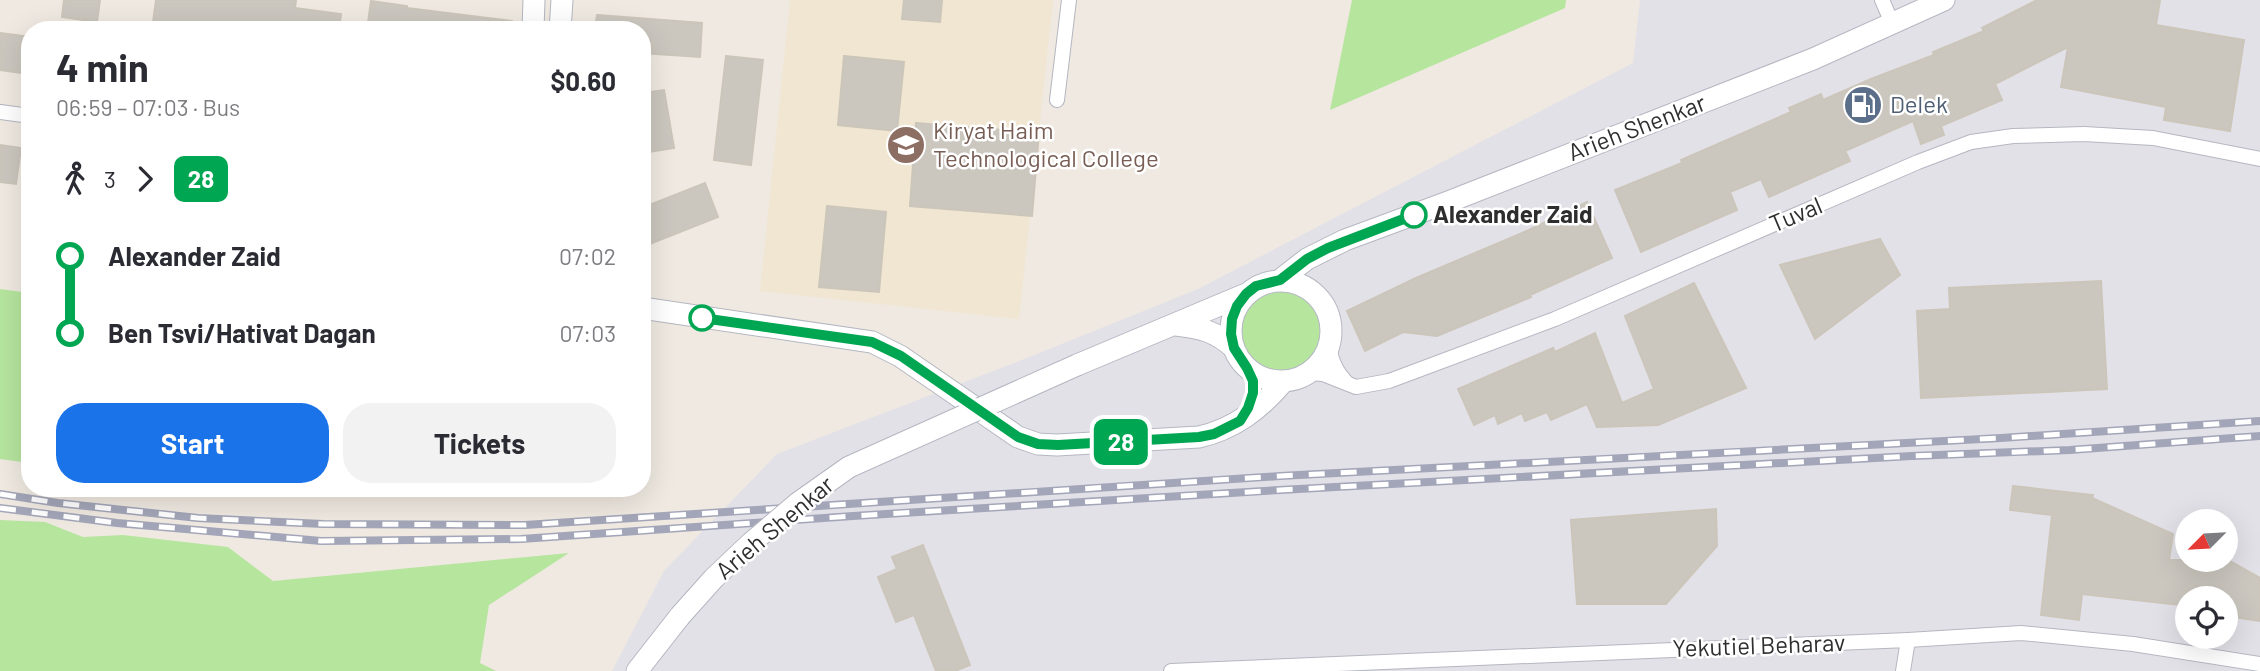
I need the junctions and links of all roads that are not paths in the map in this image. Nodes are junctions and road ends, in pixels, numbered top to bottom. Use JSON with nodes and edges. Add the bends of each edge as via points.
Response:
{"nodes":[{"id":1,"x":534,"y":0,"type":"edge"},
{"id":2,"x":562,"y":0,"type":"edge"},
{"id":3,"x":1069,"y":0,"type":"edge"},
{"id":4,"x":1882,"y":0,"type":"edge"},
{"id":5,"x":1944,"y":0,"type":"edge"},
{"id":6,"x":533,"y":21,"type":"edge"},
{"id":7,"x":561,"y":21,"type":"edge"},
{"id":8,"x":1892,"y":23,"type":"junction"},
{"id":9,"x":1057,"y":100,"type":"dead end"},
{"id":10,"x":0,"y":112,"type":"edge"},
{"id":11,"x":21,"y":115,"type":"edge"},
{"id":12,"x":2260,"y":159,"type":"edge"},
{"id":13,"x":1328,"y":248,"type":"junction"},
{"id":14,"x":1280,"y":280,"type":"junction"},
{"id":15,"x":1313,"y":292,"type":"junction"},
{"id":16,"x":1246,"y":294,"type":"junction"},
{"id":17,"x":651,"y":309,"type":"edge"},
{"id":18,"x":1174,"y":325,"type":"junction"},
{"id":19,"x":1330,"y":342,"type":"junction"},
{"id":20,"x":1234,"y":348,"type":"junction"},
{"id":21,"x":1247,"y":368,"type":"junction"},
{"id":22,"x":1308,"y":373,"type":"junction"},
{"id":23,"x":1284,"y":381,"type":"junction"},
{"id":24,"x":1349,"y":385,"type":"junction"},
{"id":25,"x":1240,"y":421,"type":"junction"},
{"id":26,"x":1908,"y":640,"type":"junction"},
{"id":27,"x":2260,"y":664,"type":"edge"},
{"id":28,"x":1206,"y":670,"type":"edge"},
{"id":29,"x":637,"y":671,"type":"edge"},
{"id":30,"x":1171,"y":671,"type":"edge"},
{"id":31,"x":1903,"y":671,"type":"edge"}],
"edges":[{"from":1,"to":6,"type":"street"},
{"from":2,"to":7,"type":"street"},
{"from":3,"to":9,"type":"street"},
{"from":4,"to":8,"type":"street"},
{"from":5,"to":8,"type":"street","name":"Arieh Shenkar"},
{"from":8,"to":13,"type":"street","name":"Arieh Shenkar","via":[[1800,64]]},
{"from":10,"to":11,"type":"street"},
{"from":12,"to":24,"type":"street","name":"Tuval","via":[[2153,138],[2084,134],[1971,142],[1555,319],[1389,381]]},
{"from":13,"to":14,"type":"street","name":"Arieh Shenkar"},
{"from":13,"to":15,"type":"street","via":[[1313,273]]},
{"from":14,"to":15,"type":"street"},
{"from":14,"to":16,"type":"street","via":[[1256,286]]},
{"from":15,"to":19,"type":"street","via":[[1329,315]]},
{"from":16,"to":18,"type":"street","name":"Arieh Shenkar"},
{"from":16,"to":20,"type":"street","via":[[1232,319]]},
{"from":17,"to":25,"type":"street","via":[[872,342],[901,356],[1018,437],[1038,444],[1199,437]]},
{"from":18,"to":20,"type":"street","via":[[1220,336]]},
{"from":18,"to":29,"type":"street","name":"Arieh Shenkar","bridge":true,"via":[[849,467],[798,503],[714,578]]},
{"from":19,"to":22,"type":"street","via":[[1322,360]]},
{"from":19,"to":24,"type":"street","via":[[1331,359]]},
{"from":20,"to":21,"type":"street"},
{"from":21,"to":23,"type":"street","via":[[1259,376]]},
{"from":21,"to":25,"type":"street","via":[[1253,393]]},
{"from":22,"to":23,"type":"street"},
{"from":22,"to":24,"type":"street","name":"Tuval"},
{"from":23,"to":25,"type":"street"},
{"from":26,"to":27,"type":"street","name":"Yekutiel Beharav","via":[[2021,633]]},
{"from":26,"to":28,"type":"street","name":"Yekutiel Beharav"},
{"from":26,"to":31,"type":"street"},
{"from":28,"to":30,"type":"street","name":"Yekutiel Beharav"}]}
